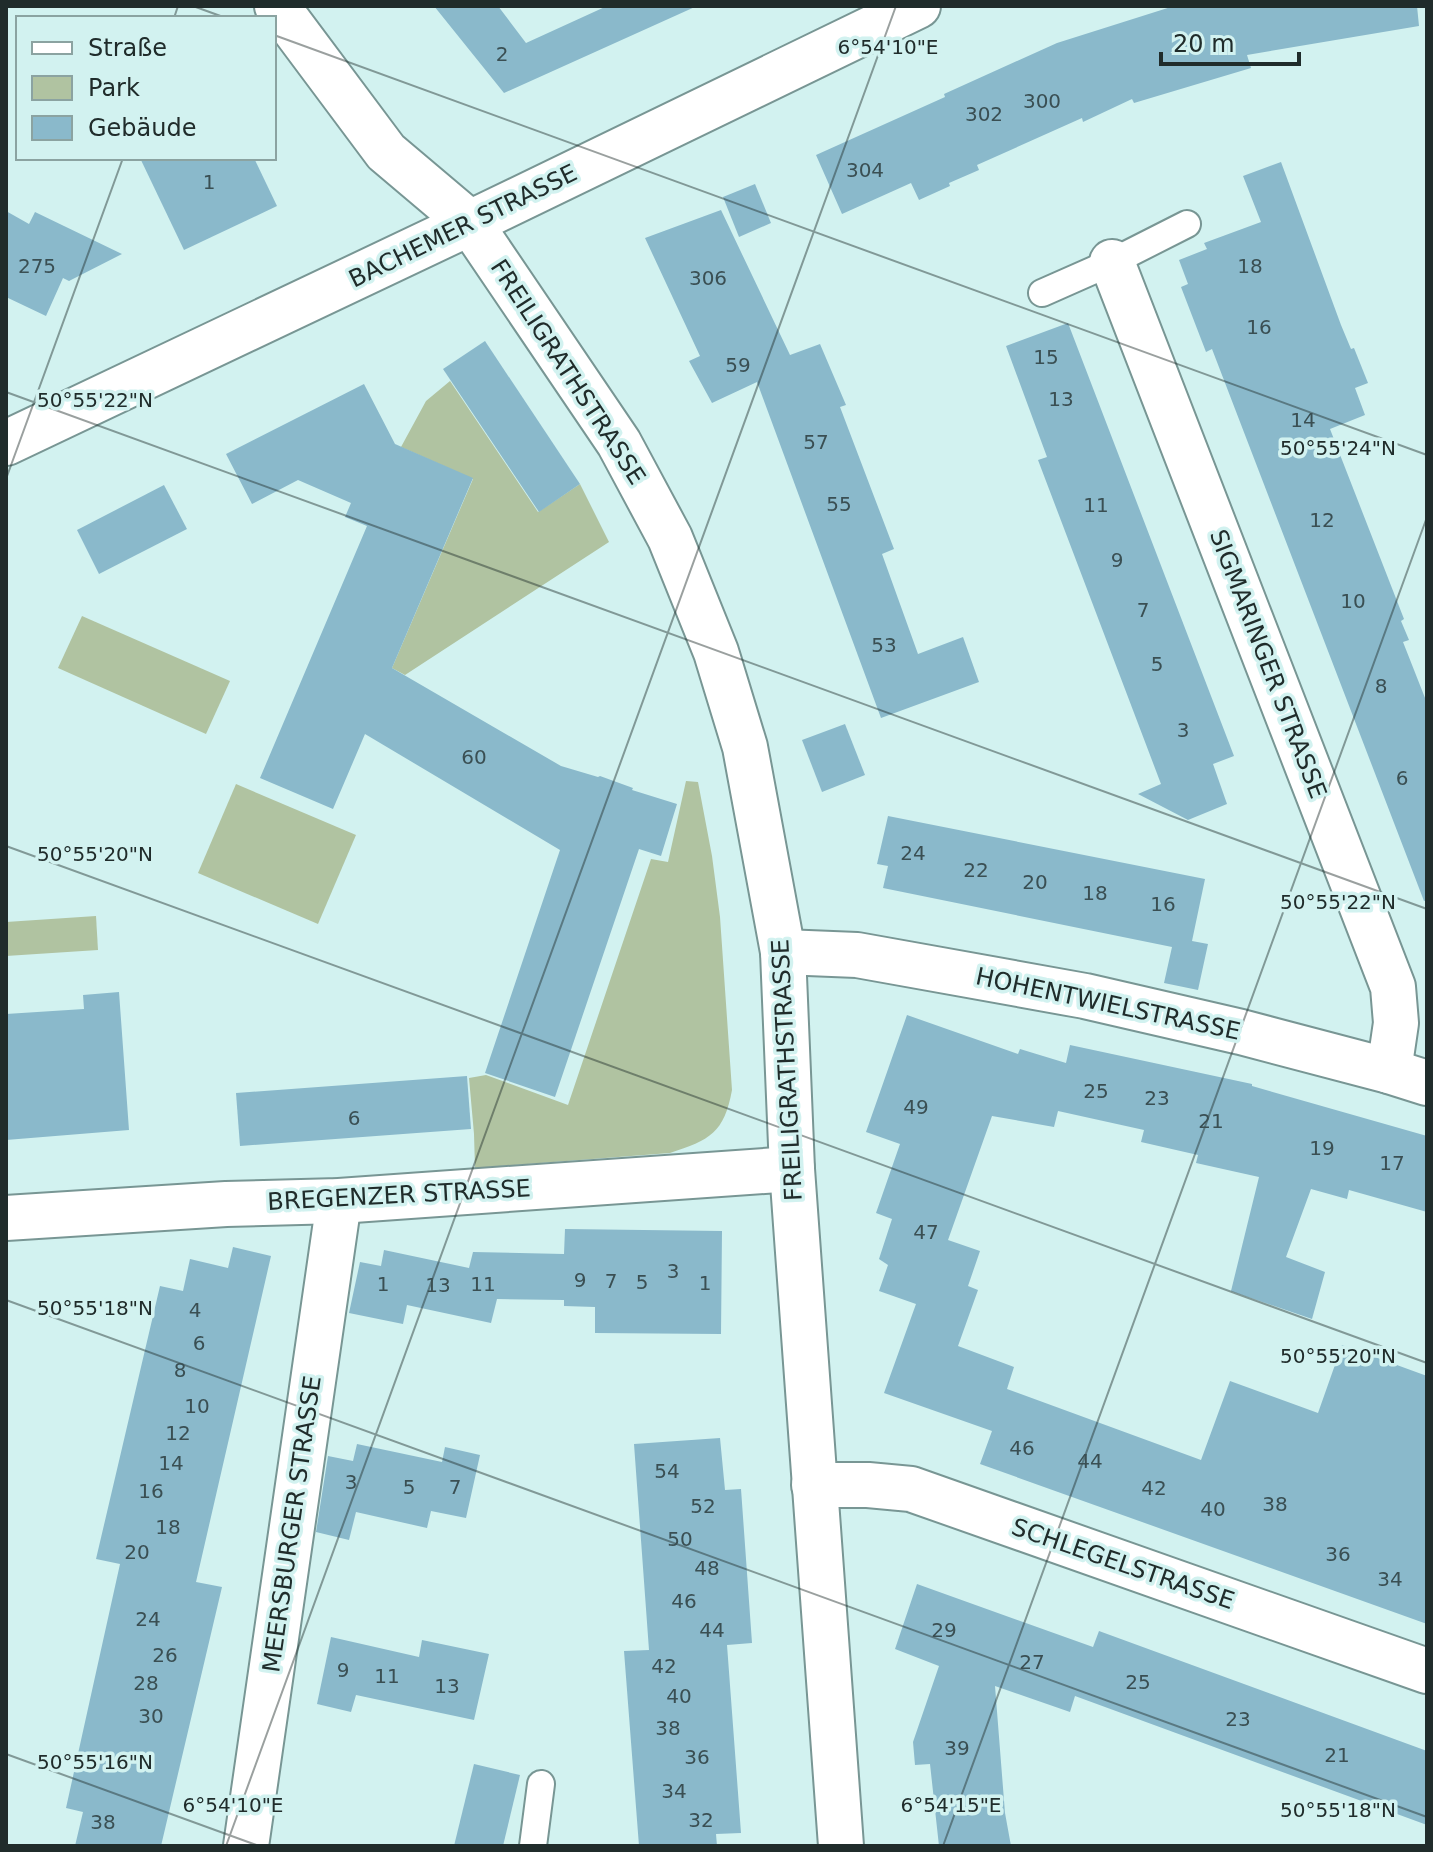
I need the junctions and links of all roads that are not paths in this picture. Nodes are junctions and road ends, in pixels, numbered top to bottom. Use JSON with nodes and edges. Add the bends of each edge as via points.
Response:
{"nodes":[{"id":1,"x":277,"y":6,"type":"edge"},
{"id":2,"x":918,"y":6,"type":"edge"},
{"id":3,"x":470,"y":223,"type":"junction"},
{"id":4,"x":1187,"y":224,"type":"dead end"},
{"id":5,"x":1112,"y":262,"type":"junction"},
{"id":6,"x":1042,"y":293,"type":"dead end"},
{"id":7,"x":6,"y":443,"type":"edge"},
{"id":8,"x":783,"y":952,"type":"junction"},
{"id":9,"x":1408,"y":1077,"type":"edge"},
{"id":10,"x":792,"y":1169,"type":"junction"},
{"id":11,"x":339,"y":1201,"type":"junction"},
{"id":12,"x":6,"y":1218,"type":"edge"},
{"id":13,"x":814,"y":1485,"type":"junction"},
{"id":14,"x":1427,"y":1671,"type":"edge"},
{"id":15,"x":541,"y":1784,"type":"dead end"},
{"id":16,"x":246,"y":1846,"type":"edge"},
{"id":17,"x":533,"y":1846,"type":"edge"},
{"id":18,"x":841,"y":1846,"type":"edge"}],
"edges":[{"from":1,"to":3,"type":"street","name":"FREILIGRATHSTRASSE","via":[[386,152]]},
{"from":2,"to":3,"type":"street","name":"BACHEMER STRASSE"},
{"from":3,"to":7,"type":"street","name":"BACHEMER STRASSE"},
{"from":3,"to":8,"type":"street","name":"FREILIGRATHSTRASSE","via":[[619,443],[670,538],[716,652],[745,747]]},
{"from":4,"to":5,"type":"lane"},
{"from":5,"to":6,"type":"lane"},
{"from":5,"to":9,"type":"street","name":"SIGMARINGER STRASSE","via":[[1393,987]]},
{"from":8,"to":9,"type":"street","name":"HOHENTWIELSTRASSE","via":[[857,955],[1085,996]]},
{"from":8,"to":10,"type":"street","name":"FREILIGRATHSTRASSE"},
{"from":10,"to":11,"type":"street","name":"BREGENZER STRASSE"},
{"from":10,"to":13,"type":"street","name":"FREILIGRATHSTRASSE"},
{"from":11,"to":12,"type":"street","name":"BREGENZER STRASSE"},
{"from":11,"to":16,"type":"street","name":"MEERSBURGER STRASSE"},
{"from":13,"to":14,"type":"street","name":"SCHLEGELSTRASSE","via":[[911,1489]]},
{"from":13,"to":18,"type":"street","name":"FREILIGRATHSTRASSE"},
{"from":15,"to":17,"type":"lane"}]}
